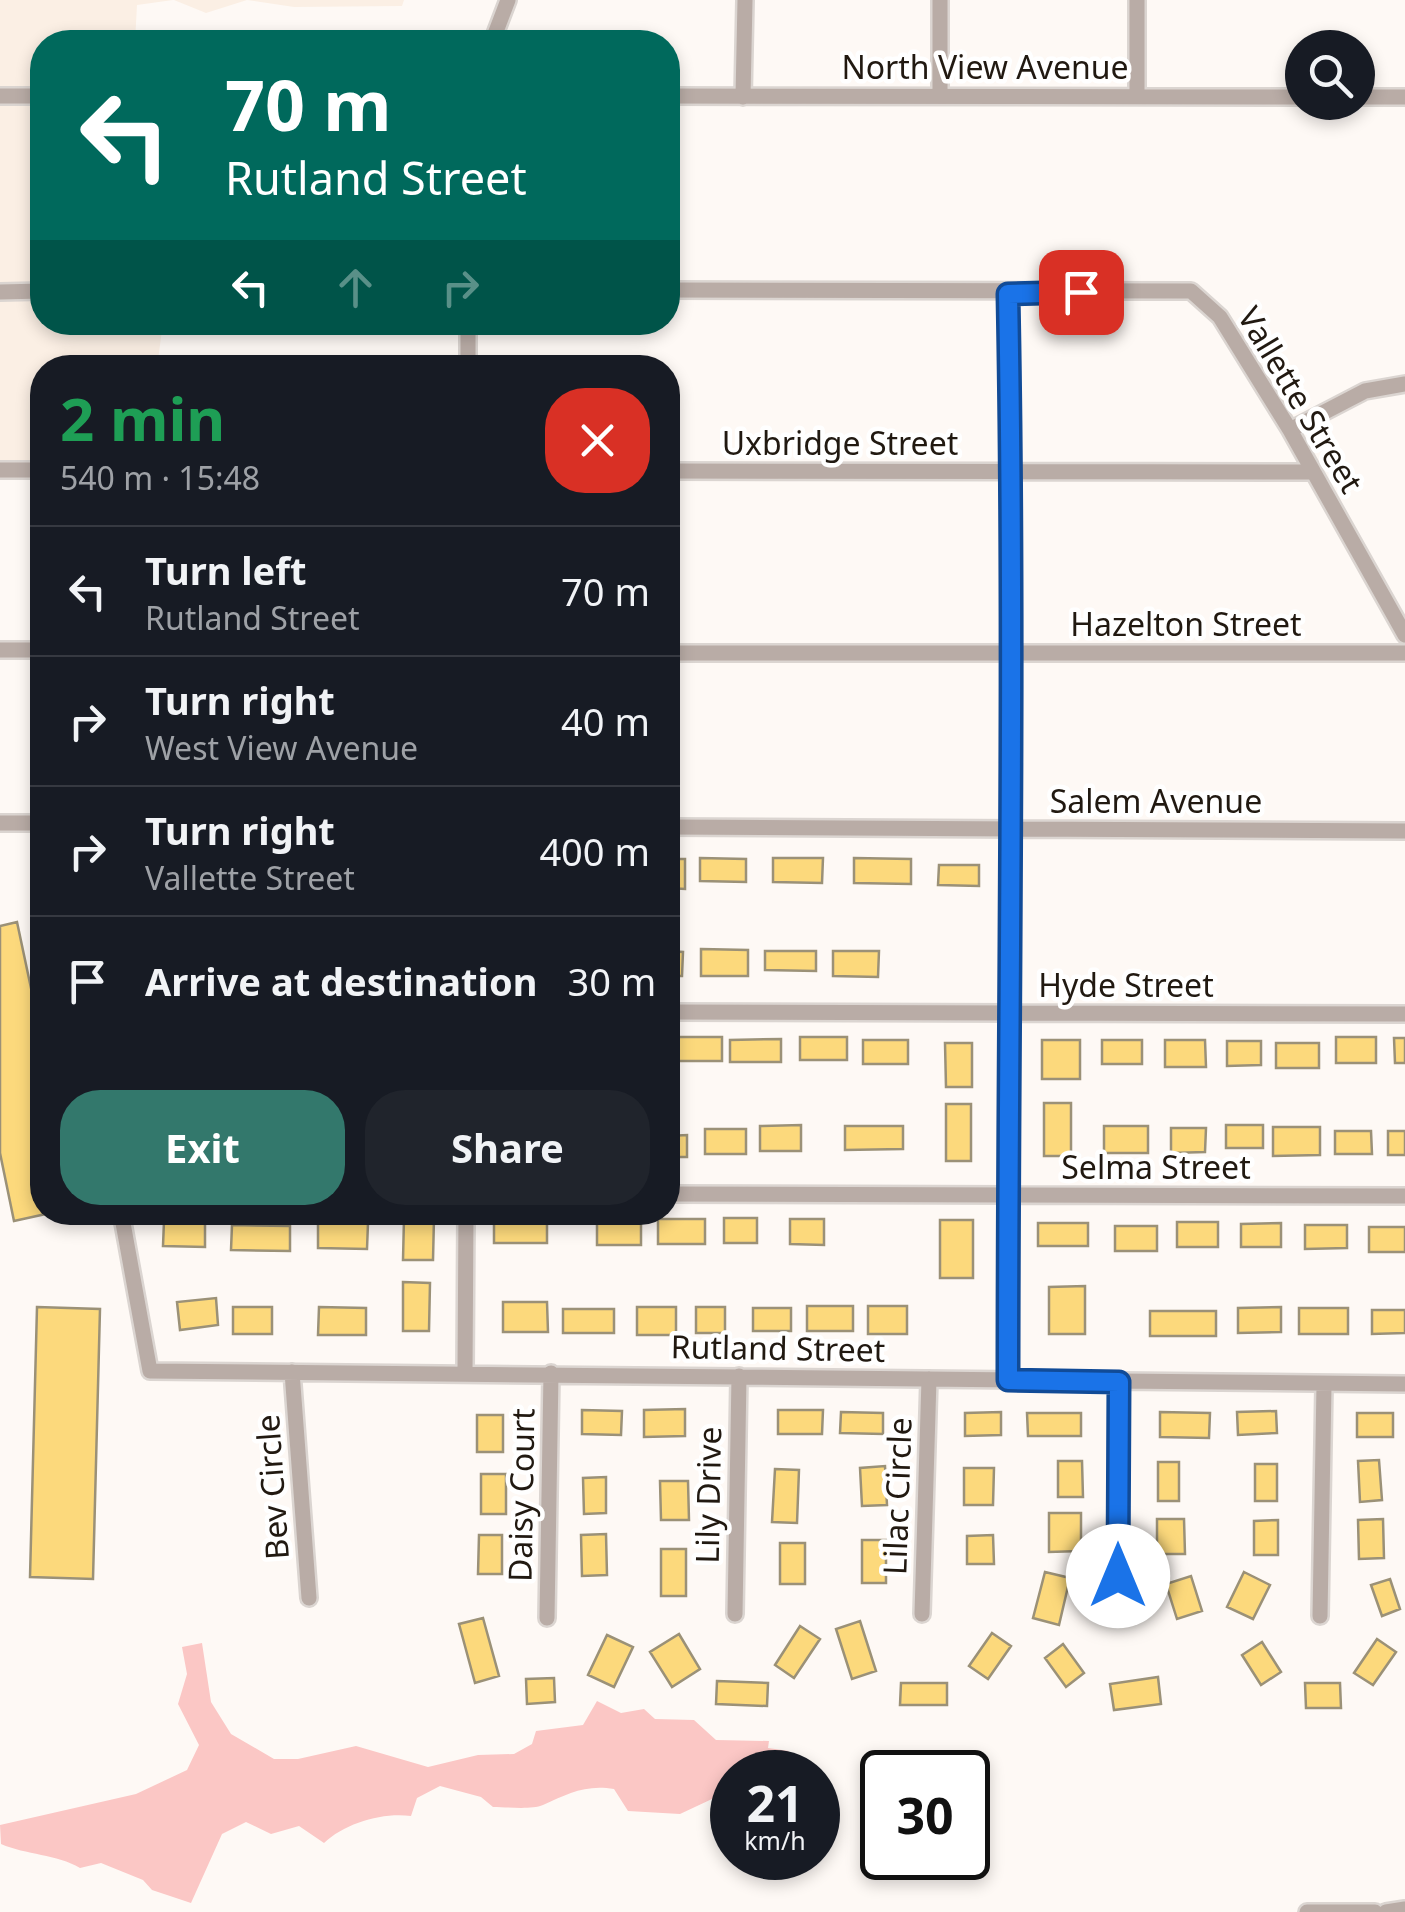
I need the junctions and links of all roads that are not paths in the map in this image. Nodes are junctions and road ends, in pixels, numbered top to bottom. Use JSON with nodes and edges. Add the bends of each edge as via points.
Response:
{"nodes":[{"id":1,"x":508,"y":0,"type":"edge"},
{"id":2,"x":745,"y":0,"type":"edge"},
{"id":3,"x":940,"y":0,"type":"edge"},
{"id":4,"x":1137,"y":0,"type":"edge"},
{"id":5,"x":497,"y":30,"type":"edge"},
{"id":6,"x":940,"y":95,"type":"junction"},
{"id":7,"x":1,"y":96,"type":"edge"},
{"id":8,"x":30,"y":96,"type":"edge"},
{"id":9,"x":680,"y":96,"type":"edge"},
{"id":10,"x":1136,"y":96,"type":"junction"},
{"id":11,"x":743,"y":97,"type":"junction"},
{"id":12,"x":1285,"y":97,"type":"edge"},
{"id":13,"x":1375,"y":98,"type":"edge"},
{"id":14,"x":1405,"y":98,"type":"edge"},
{"id":15,"x":680,"y":290,"type":"edge"},
{"id":16,"x":30,"y":291,"type":"edge"},
{"id":17,"x":0,"y":292,"type":"edge"},
{"id":18,"x":1008,"y":294,"type":"junction"},
{"id":19,"x":1405,"y":384,"type":"edge"},
{"id":20,"x":1290,"y":430,"type":"junction"},
{"id":21,"x":0,"y":470,"type":"edge"},
{"id":22,"x":30,"y":470,"type":"edge"},
{"id":23,"x":680,"y":471,"type":"edge"},
{"id":24,"x":1012,"y":472,"type":"junction"},
{"id":25,"x":1312,"y":472,"type":"junction"},
{"id":26,"x":1405,"y":634,"type":"edge"},
{"id":27,"x":0,"y":650,"type":"edge"},
{"id":28,"x":30,"y":650,"type":"edge"},
{"id":29,"x":1014,"y":652,"type":"junction"},
{"id":30,"x":680,"y":653,"type":"edge"},
{"id":31,"x":1405,"y":653,"type":"edge"},
{"id":32,"x":0,"y":822,"type":"edge"},
{"id":33,"x":30,"y":826,"type":"edge"},
{"id":34,"x":680,"y":826,"type":"edge"},
{"id":35,"x":1010,"y":828,"type":"junction"},
{"id":36,"x":1405,"y":831,"type":"edge"},
{"id":37,"x":680,"y":1012,"type":"edge"},
{"id":38,"x":1006,"y":1013,"type":"junction"},
{"id":39,"x":1405,"y":1014,"type":"edge"},
{"id":40,"x":680,"y":1194,"type":"edge"},
{"id":41,"x":1008,"y":1195,"type":"junction"},
{"id":42,"x":1405,"y":1196,"type":"edge"},
{"id":43,"x":123,"y":1225,"type":"edge"},
{"id":44,"x":466,"y":1225,"type":"edge"},
{"id":45,"x":292,"y":1372,"type":"junction"},
{"id":46,"x":465,"y":1372,"type":"junction"},
{"id":47,"x":551,"y":1374,"type":"junction"},
{"id":48,"x":739,"y":1376,"type":"junction"},
{"id":49,"x":929,"y":1379,"type":"junction"},
{"id":50,"x":1008,"y":1380,"type":"junction"},
{"id":51,"x":1119,"y":1382,"type":"junction"},
{"id":52,"x":1405,"y":1384,"type":"edge"},
{"id":53,"x":1324,"y":1385,"type":"junction"},
{"id":54,"x":309,"y":1598,"type":"dead end"},
{"id":55,"x":734,"y":1614,"type":"dead end"},
{"id":56,"x":922,"y":1614,"type":"dead end"},
{"id":57,"x":1117,"y":1616,"type":"dead end"},
{"id":58,"x":1320,"y":1616,"type":"dead end"},
{"id":59,"x":547,"y":1618,"type":"dead end"},
{"id":60,"x":1405,"y":1910,"type":"edge"},
{"id":61,"x":1307,"y":1912,"type":"edge"},
{"id":62,"x":1376,"y":1912,"type":"edge"},
{"id":63,"x":1386,"y":1912,"type":"edge"}],
"edges":[{"from":1,"to":5,"type":"street"},
{"from":2,"to":11,"type":"street"},
{"from":3,"to":6,"type":"street"},
{"from":4,"to":10,"type":"street"},
{"from":6,"to":10,"type":"street","name":"North View Avenue"},
{"from":6,"to":11,"type":"street","name":"North View Avenue"},
{"from":7,"to":8,"type":"street"},
{"from":9,"to":11,"type":"street","name":"North View Avenue"},
{"from":10,"to":12,"type":"street","name":"North View Avenue"},
{"from":13,"to":14,"type":"street"},
{"from":15,"to":18,"type":"street","name":"Vallette Street"},
{"from":16,"to":17,"type":"street"},
{"from":18,"to":20,"type":"street","name":"Vallette Street","via":[[1191,291],[1220,317]]},
{"from":18,"to":24,"type":"street"},
{"from":19,"to":20,"type":"street","via":[[1365,391]]},
{"from":20,"to":25,"type":"street","name":"Vallette Street"},
{"from":21,"to":22,"type":"street"},
{"from":23,"to":24,"type":"street","name":"Uxbridge Street"},
{"from":24,"to":25,"type":"street","name":"Uxbridge Street"},
{"from":24,"to":29,"type":"street"},
{"from":25,"to":26,"type":"street","name":"Vallette Street"},
{"from":27,"to":28,"type":"street"},
{"from":29,"to":30,"type":"street","name":"Hazelton Street"},
{"from":29,"to":31,"type":"street","name":"Hazelton Street"},
{"from":29,"to":35,"type":"street"},
{"from":32,"to":33,"type":"street"},
{"from":34,"to":35,"type":"street","name":"Salem Avenue"},
{"from":35,"to":36,"type":"street","name":"Salem Avenue"},
{"from":35,"to":38,"type":"street"},
{"from":37,"to":38,"type":"street","name":"Hyde Street"},
{"from":38,"to":39,"type":"street","name":"Hyde Street"},
{"from":38,"to":41,"type":"street"},
{"from":40,"to":41,"type":"street","name":"Selma Street"},
{"from":41,"to":42,"type":"street","name":"Selma Street"},
{"from":41,"to":50,"type":"street"},
{"from":43,"to":45,"type":"street","name":"Rutland Street","via":[[150,1370]]},
{"from":44,"to":46,"type":"street"},
{"from":45,"to":46,"type":"street","name":"Rutland Street"},
{"from":45,"to":54,"type":"street","name":"Bev Circle"},
{"from":46,"to":47,"type":"street","name":"Rutland Street"},
{"from":47,"to":48,"type":"street","name":"Rutland Street"},
{"from":47,"to":59,"type":"street","name":"Daisy Court"},
{"from":48,"to":49,"type":"street","name":"Rutland Street"},
{"from":48,"to":55,"type":"street","name":"Lily Drive"},
{"from":49,"to":50,"type":"street","name":"Rutland Street"},
{"from":49,"to":56,"type":"street","name":"Lilac Circle"},
{"from":50,"to":51,"type":"street","name":"Rutland Street"},
{"from":51,"to":53,"type":"street","name":"Rutland Street"},
{"from":51,"to":57,"type":"street"},
{"from":52,"to":53,"type":"street","name":"Rutland Street"},
{"from":53,"to":58,"type":"street"},
{"from":60,"to":63,"type":"street"},
{"from":61,"to":62,"type":"street"}]}
